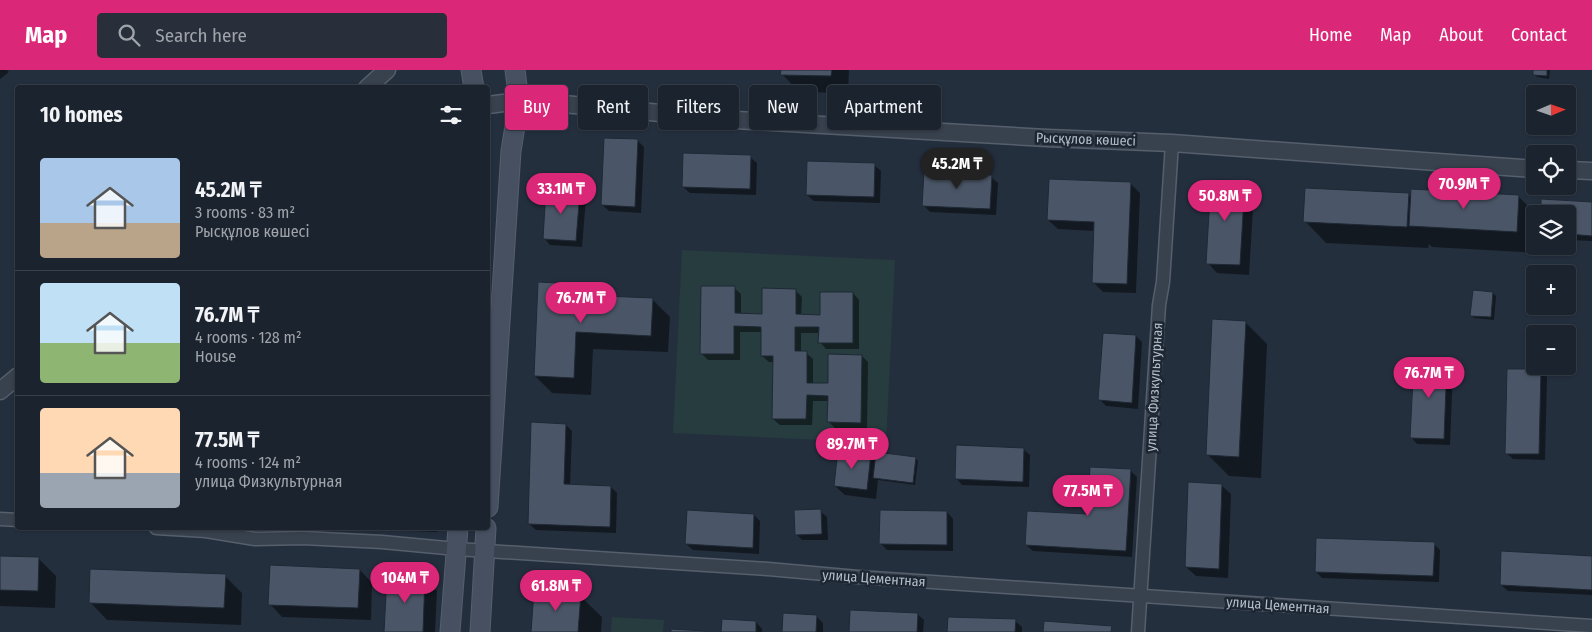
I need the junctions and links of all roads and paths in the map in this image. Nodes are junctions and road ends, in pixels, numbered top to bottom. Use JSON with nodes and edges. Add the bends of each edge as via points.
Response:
{"nodes":[{"id":1,"x":387,"y":70,"type":"edge"},
{"id":2,"x":471,"y":70,"type":"edge"},
{"id":3,"x":515,"y":70,"type":"edge"},
{"id":4,"x":370,"y":85,"type":"edge"},
{"id":5,"x":474,"y":85,"type":"edge"},
{"id":6,"x":517,"y":85,"type":"edge"},
{"id":7,"x":505,"y":103,"type":"edge"},
{"id":8,"x":490,"y":105,"type":"edge"},
{"id":9,"x":568,"y":105,"type":"edge"},
{"id":10,"x":514,"y":130,"type":"edge"},
{"id":11,"x":1172,"y":143,"type":"junction"},
{"id":12,"x":1526,"y":167,"type":"edge"},
{"id":13,"x":1576,"y":171,"type":"edge"},
{"id":14,"x":1592,"y":172,"type":"edge"},
{"id":15,"x":15,"y":378,"type":"edge"},
{"id":16,"x":0,"y":391,"type":"edge"},
{"id":17,"x":490,"y":476,"type":"edge"},
{"id":18,"x":0,"y":519,"type":"edge"},
{"id":19,"x":15,"y":520,"type":"edge"},
{"id":20,"x":189,"y":530,"type":"edge"},
{"id":21,"x":458,"y":530,"type":"edge"},
{"id":22,"x":486,"y":530,"type":"edge"},
{"id":23,"x":457,"y":549,"type":"junction"},
{"id":24,"x":484,"y":550,"type":"junction"},
{"id":25,"x":1139,"y":596,"type":"junction"},
{"id":26,"x":1592,"y":626,"type":"edge"},
{"id":27,"x":450,"y":632,"type":"edge"},
{"id":28,"x":480,"y":632,"type":"edge"},
{"id":29,"x":1138,"y":632,"type":"edge"}],
"edges":[{"from":1,"to":4,"type":"street"},
{"from":2,"to":5,"type":"main road"},
{"from":3,"to":6,"type":"main road"},
{"from":7,"to":8,"type":"street","name":"Рысқұлов көшесі"},
{"from":9,"to":11,"type":"street","name":"Рысқұлов көшесі","via":[[736,120]]},
{"from":10,"to":17,"type":"main road"},
{"from":11,"to":12,"type":"street","name":"Рысқұлов көшесі"},
{"from":11,"to":25,"type":"street","name":"улица Физкультурная"},
{"from":13,"to":14,"type":"street"},
{"from":15,"to":16,"type":"street"},
{"from":18,"to":19,"type":"street"},
{"from":20,"to":23,"type":"street","name":"улица Цементная","via":[[255,539],[372,541]]},
{"from":21,"to":23,"type":"main road"},
{"from":22,"to":24,"type":"main road"},
{"from":23,"to":24,"type":"street","name":"улица Цементная"},
{"from":23,"to":27,"type":"main road"},
{"from":24,"to":25,"type":"street","name":"улица Цементная"},
{"from":24,"to":28,"type":"main road"},
{"from":25,"to":26,"type":"street","name":"улица Цементная"},
{"from":25,"to":29,"type":"street","name":"улица Физкультурная"}]}
